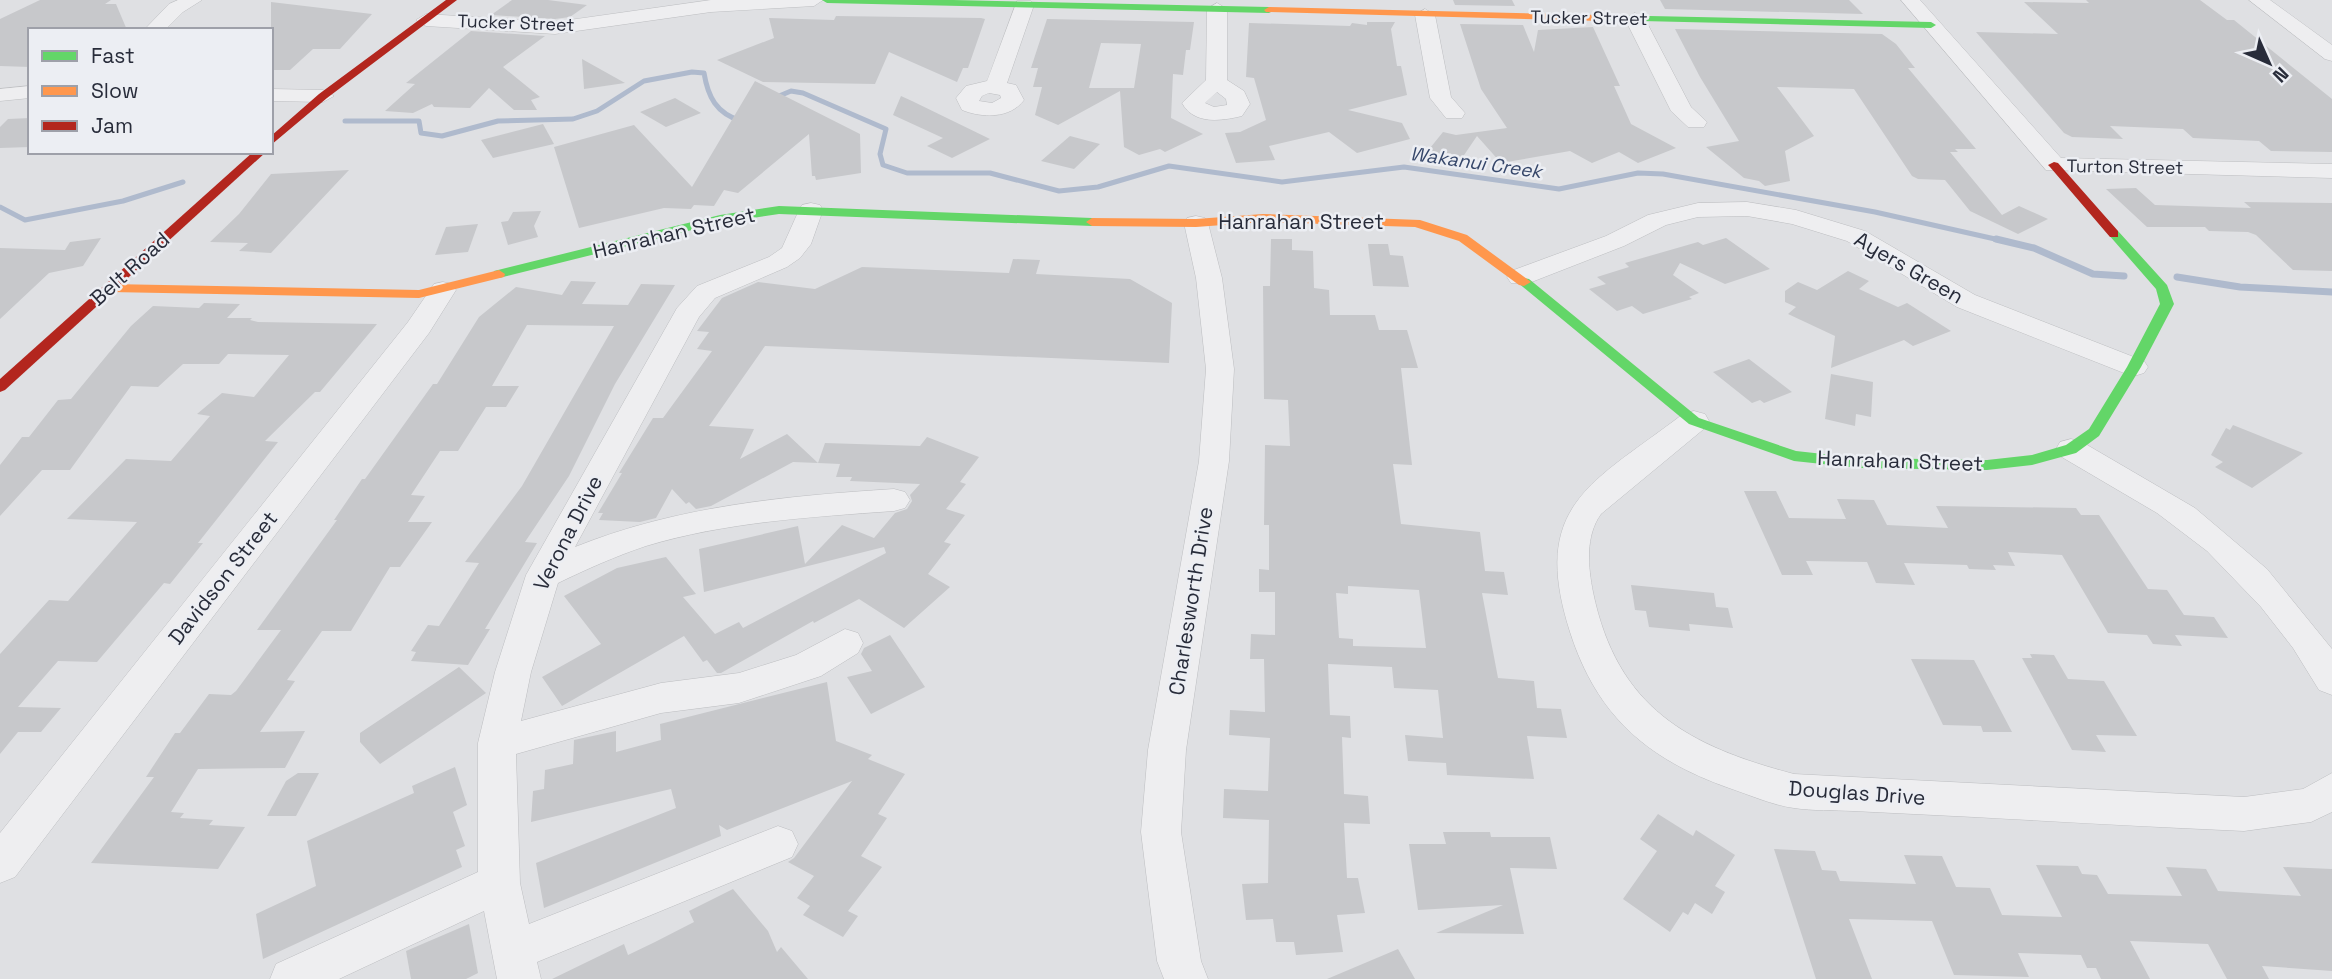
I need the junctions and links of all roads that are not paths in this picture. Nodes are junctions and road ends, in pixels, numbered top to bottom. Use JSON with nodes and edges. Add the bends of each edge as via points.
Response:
{"nodes":[{"id":1,"x":452,"y":0,"type":"edge"},
{"id":2,"x":814,"y":0,"type":"edge"},
{"id":3,"x":827,"y":0,"type":"edge"},
{"id":4,"x":1910,"y":0,"type":"edge"},
{"id":5,"x":2258,"y":0,"type":"edge"},
{"id":6,"x":176,"y":3,"type":"edge"},
{"id":7,"x":1024,"y":5,"type":"junction"},
{"id":8,"x":1217,"y":9,"type":"junction"},
{"id":9,"x":1425,"y":15,"type":"junction"},
{"id":10,"x":1636,"y":19,"type":"junction"},
{"id":11,"x":426,"y":20,"type":"junction"},
{"id":12,"x":1931,"y":25,"type":"junction"},
{"id":13,"x":156,"y":28,"type":"edge"},
{"id":14,"x":2332,"y":55,"type":"edge"},
{"id":15,"x":1216,"y":82,"type":"dead end"},
{"id":16,"x":995,"y":87,"type":"dead end"},
{"id":17,"x":28,"y":92,"type":"edge"},
{"id":18,"x":273,"y":94,"type":"edge"},
{"id":19,"x":0,"y":95,"type":"edge"},
{"id":20,"x":323,"y":96,"type":"junction"},
{"id":21,"x":1454,"y":113,"type":"dead end"},
{"id":22,"x":1696,"y":122,"type":"dead end"},
{"id":23,"x":273,"y":140,"type":"edge"},
{"id":24,"x":258,"y":154,"type":"edge"},
{"id":25,"x":2054,"y":166,"type":"junction"},
{"id":26,"x":2332,"y":171,"type":"edge"},
{"id":27,"x":811,"y":211,"type":"junction"},
{"id":28,"x":1196,"y":223,"type":"junction"},
{"id":29,"x":1520,"y":277,"type":"junction"},
{"id":30,"x":110,"y":288,"type":"junction"},
{"id":31,"x":443,"y":290,"type":"junction"},
{"id":32,"x":2134,"y":367,"type":"junction"},
{"id":33,"x":0,"y":387,"type":"edge"},
{"id":34,"x":1694,"y":421,"type":"junction"},
{"id":35,"x":2071,"y":449,"type":"junction"},
{"id":36,"x":894,"y":500,"type":"dead end"},
{"id":37,"x":543,"y":575,"type":"junction"},
{"id":38,"x":845,"y":643,"type":"dead end"},
{"id":39,"x":2332,"y":680,"type":"edge"},
{"id":40,"x":498,"y":743,"type":"junction"},
{"id":41,"x":2332,"y":790,"type":"edge"},
{"id":42,"x":778,"y":844,"type":"dead end"},
{"id":43,"x":0,"y":864,"type":"edge"},
{"id":44,"x":499,"y":883,"type":"junction"},
{"id":45,"x":515,"y":965,"type":"edge"},
{"id":46,"x":292,"y":979,"type":"edge"},
{"id":47,"x":1186,"y":979,"type":"edge"}],
"edges":[{"from":1,"to":11,"type":"street"},
{"from":2,"to":11,"type":"street","name":"Tucker Street","via":[[711,6],[555,28]]},
{"from":3,"to":7,"type":"street","name":"Tucker Street"},
{"from":4,"to":12,"type":"street","name":"Turton Street"},
{"from":5,"to":14,"type":"street"},
{"from":6,"to":13,"type":"street"},
{"from":7,"to":8,"type":"street","name":"Tucker Street"},
{"from":7,"to":16,"type":"street"},
{"from":8,"to":9,"type":"street","name":"Tucker Street"},
{"from":8,"to":15,"type":"street"},
{"from":9,"to":10,"type":"street","name":"Tucker Street"},
{"from":9,"to":21,"type":"street","via":[[1441,98]]},
{"from":10,"to":12,"type":"street","name":"Tucker Street"},
{"from":10,"to":22,"type":"street","via":[[1682,111]]},
{"from":11,"to":20,"type":"street"},
{"from":12,"to":25,"type":"street","name":"Turton Street"},
{"from":17,"to":19,"type":"street"},
{"from":18,"to":20,"type":"street"},
{"from":20,"to":23,"type":"street"},
{"from":24,"to":30,"type":"street","name":"Belt Road"},
{"from":25,"to":26,"type":"street","name":"Turton Street"},
{"from":25,"to":32,"type":"street","name":"Hanrahan Street","via":[[2158,284],[2167,304]]},
{"from":27,"to":28,"type":"street","name":"Hanrahan Street"},
{"from":27,"to":31,"type":"street","name":"Hanrahan Street","via":[[779,210],[720,219]]},
{"from":27,"to":37,"type":"street","name":"Verona Drive","via":[[791,253],[706,292],[687,314]]},
{"from":28,"to":29,"type":"street","name":"Hanrahan Street","via":[[1298,218],[1416,223],[1463,238]]},
{"from":28,"to":47,"type":"street","name":"Charlesworth Drive","via":[[1209,278],[1220,369],[1214,461],[1167,750],[1161,832],[1179,961]]},
{"from":29,"to":32,"type":"street","name":"Ayers Green","via":[[1657,220],[1698,210],[1747,209],[1796,217],[1856,236],[1966,301]]},
{"from":29,"to":34,"type":"street","name":"Hanrahan Street"},
{"from":30,"to":31,"type":"street","name":"Hanrahan Street","via":[[398,295]]},
{"from":30,"to":33,"type":"street","name":"Belt Road"},
{"from":31,"to":43,"type":"street","name":"Davidson Street","via":[[419,327]]},
{"from":32,"to":35,"type":"street","name":"Hanrahan Street","via":[[2094,432]]},
{"from":34,"to":35,"type":"street","name":"Hanrahan Street","via":[[1794,456],[1860,463],[1987,465],[2032,460]]},
{"from":34,"to":41,"type":"street","name":"Douglas Drive","via":[[1588,508],[1573,539],[1573,584],[1590,647],[1603,675],[1622,703],[1685,753],[1737,777],[1794,791],[2244,814],[2311,805]]},
{"from":35,"to":39,"type":"street","via":[[2158,499],[2235,556],[2281,609]]},
{"from":36,"to":37,"type":"street","via":[[795,507],[659,531]]},
{"from":37,"to":40,"type":"street","name":"Verona Drive","via":[[513,672]]},
{"from":38,"to":40,"type":"street","via":[[808,666],[739,688],[661,698]]},
{"from":40,"to":44,"type":"street","name":"Verona Drive"},
{"from":42,"to":45,"type":"street"},
{"from":44,"to":45,"type":"street","name":"Verona Drive"},
{"from":44,"to":46,"type":"street"}]}
